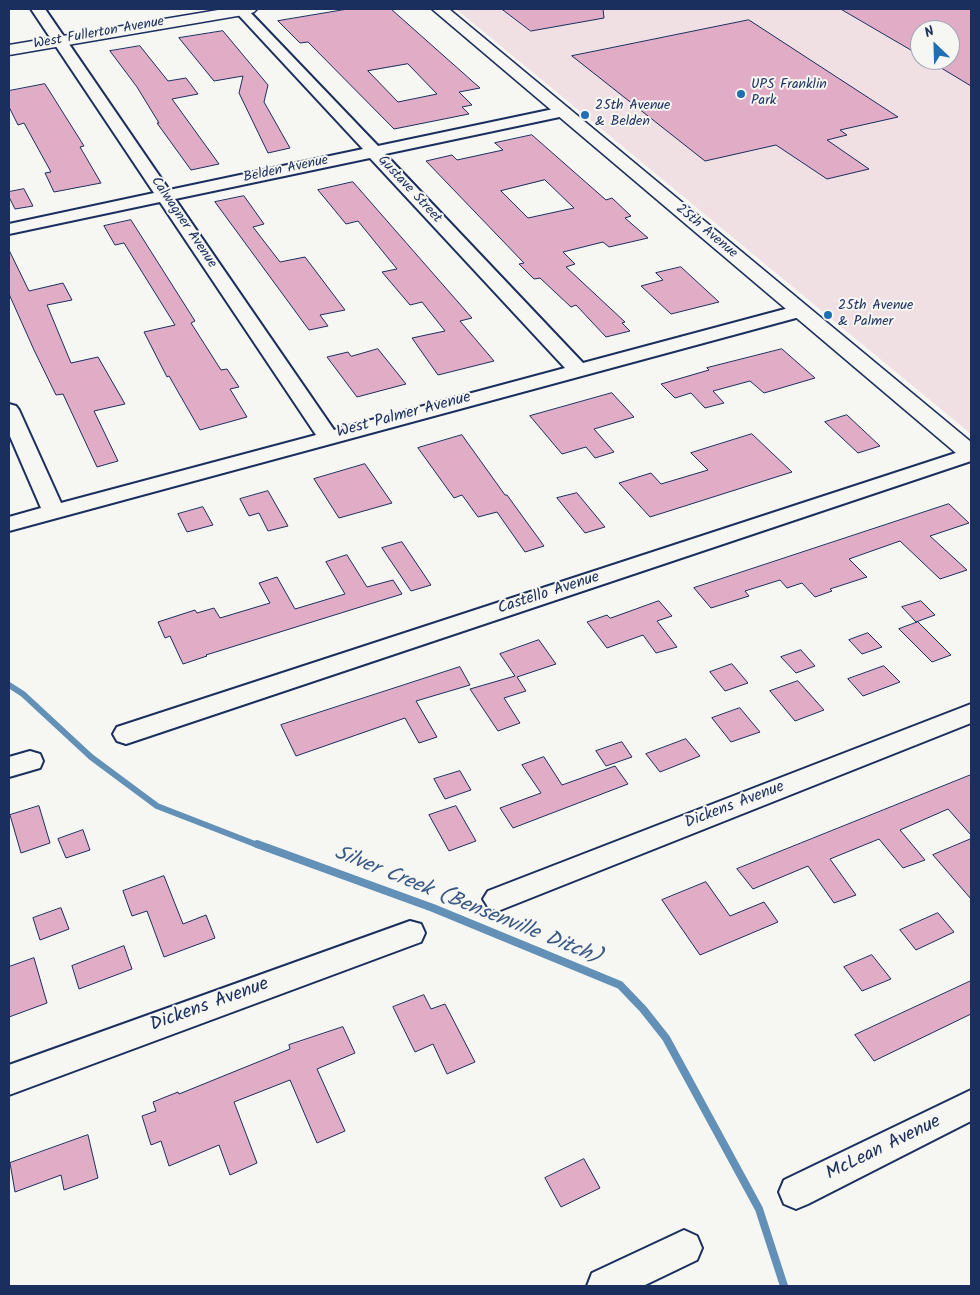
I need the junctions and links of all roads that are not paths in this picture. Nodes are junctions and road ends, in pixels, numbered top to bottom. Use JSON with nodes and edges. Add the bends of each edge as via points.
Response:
{"nodes":[{"id":1,"x":38,"y":9,"type":"edge"},
{"id":2,"x":244,"y":9,"type":"edge"},
{"id":3,"x":440,"y":9,"type":"edge"},
{"id":4,"x":60,"y":41,"type":"junction"},
{"id":5,"x":9,"y":50,"type":"edge"},
{"id":6,"x":564,"y":112,"type":"junction"},
{"id":7,"x":373,"y":152,"type":"junction"},
{"id":8,"x":165,"y":196,"type":"junction"},
{"id":9,"x":9,"y":229,"type":"edge"},
{"id":10,"x":800,"y":311,"type":"junction"},
{"id":11,"x":578,"y":370,"type":"junction"},
{"id":12,"x":9,"y":410,"type":"edge"},
{"id":13,"x":328,"y":437,"type":"junction"},
{"id":14,"x":971,"y":454,"type":"edge"},
{"id":15,"x":52,"y":511,"type":"junction"},
{"id":16,"x":9,"y":524,"type":"edge"},
{"id":17,"x":971,"y":713,"type":"edge"},
{"id":18,"x":126,"y":734,"type":"dead end"},
{"id":19,"x":498,"y":899,"type":"dead end"},
{"id":20,"x":410,"y":933,"type":"dead end"},
{"id":21,"x":9,"y":1080,"type":"edge"},
{"id":22,"x":971,"y":1105,"type":"edge"},
{"id":23,"x":796,"y":1192,"type":"dead end"},
{"id":24,"x":684,"y":1248,"type":"dead end"},
{"id":25,"x":605,"y":1286,"type":"edge"}],
"edges":[{"from":1,"to":4,"type":"street","name":"Calwagner Avenue"},
{"from":2,"to":4,"type":"main road","name":"West Fullerton Avenue"},
{"from":2,"to":7,"type":"street","name":"Gustave Street"},
{"from":3,"to":6,"type":"main road","name":"25th Avenue"},
{"from":4,"to":5,"type":"main road","name":"West Fullerton Avenue"},
{"from":4,"to":8,"type":"street","name":"Calwagner Avenue"},
{"from":6,"to":7,"type":"street","name":"Belden Avenue"},
{"from":6,"to":10,"type":"main road","name":"25th Avenue"},
{"from":7,"to":8,"type":"street","name":"Belden Avenue"},
{"from":7,"to":11,"type":"street","name":"Gustave Street"},
{"from":8,"to":9,"type":"street","name":"Belden Avenue"},
{"from":8,"to":13,"type":"street","name":"Calwagner Avenue"},
{"from":10,"to":11,"type":"street","name":"West Palmer Avenue"},
{"from":10,"to":14,"type":"main road","name":"25th Avenue"},
{"from":11,"to":13,"type":"street","name":"West Palmer Avenue"},
{"from":12,"to":15,"type":"street"},
{"from":13,"to":15,"type":"street","name":"West Palmer Avenue"},
{"from":14,"to":18,"type":"street","name":"Castello Avenue"},
{"from":15,"to":16,"type":"street","name":"West Palmer Avenue"},
{"from":17,"to":19,"type":"street","name":"Dickens Avenue"},
{"from":20,"to":21,"type":"street","name":"Dickens Avenue"},
{"from":22,"to":23,"type":"street","name":"McLean Avenue"},
{"from":24,"to":25,"type":"street"}]}
